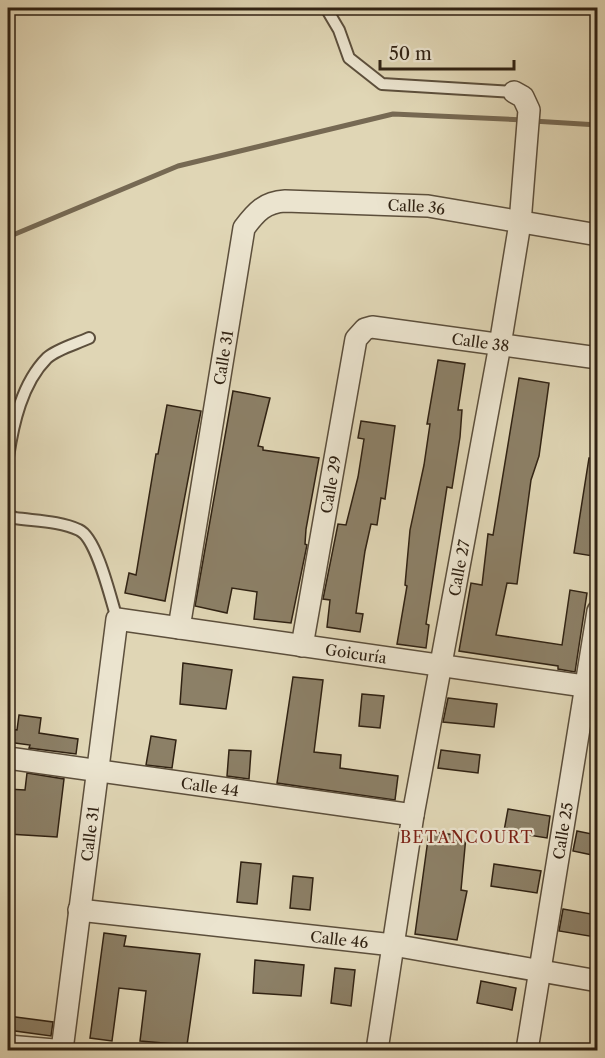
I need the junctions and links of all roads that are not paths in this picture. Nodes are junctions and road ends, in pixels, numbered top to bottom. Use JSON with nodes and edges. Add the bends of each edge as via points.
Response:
{"nodes":[{"id":1,"x":326,"y":8,"type":"edge"},
{"id":2,"x":514,"y":92,"type":"joint"},
{"id":3,"x":520,"y":223,"type":"junction"},
{"id":4,"x":244,"y":228,"type":"joint"},
{"id":5,"x":597,"y":235,"type":"edge"},
{"id":6,"x":365,"y":329,"type":"joint"},
{"id":7,"x":89,"y":338,"type":"dead end"},
{"id":8,"x":500,"y":345,"type":"junction"},
{"id":9,"x":597,"y":358,"type":"edge"},
{"id":10,"x":8,"y":457,"type":"edge"},
{"id":11,"x":8,"y":515,"type":"edge"},
{"id":12,"x":597,"y":611,"type":"edge"},
{"id":13,"x":117,"y":619,"type":"junction"},
{"id":14,"x":178,"y":628,"type":"junction"},
{"id":15,"x":302,"y":646,"type":"junction"},
{"id":16,"x":442,"y":666,"type":"junction"},
{"id":17,"x":590,"y":687,"type":"edge"},
{"id":18,"x":8,"y":758,"type":"edge"},
{"id":19,"x":96,"y":770,"type":"junction"},
{"id":20,"x":413,"y":815,"type":"junction"},
{"id":21,"x":80,"y":910,"type":"junction"},
{"id":22,"x":393,"y":945,"type":"junction"},
{"id":23,"x":542,"y":970,"type":"junction"},
{"id":24,"x":597,"y":981,"type":"edge"},
{"id":25,"x":8,"y":1046,"type":"edge"},
{"id":26,"x":54,"y":1050,"type":"edge"},
{"id":27,"x":62,"y":1050,"type":"edge"},
{"id":28,"x":377,"y":1050,"type":"edge"},
{"id":29,"x":527,"y":1050,"type":"edge"}],
"edges":[{"from":1,"to":2,"type":"lane","via":[[349,58],[382,84]]},
{"from":2,"to":3,"type":"street","name":"Calle 27","via":[[523,97],[529,110]]},
{"from":3,"to":4,"type":"street","name":"Calle 36","via":[[428,206],[285,201],[261,208]]},
{"from":3,"to":5,"type":"street","name":"Calle 36"},
{"from":3,"to":8,"type":"street","name":"Calle 27"},
{"from":4,"to":14,"type":"street","name":"Calle 31"},
{"from":6,"to":8,"type":"street","name":"Calle 38"},
{"from":6,"to":15,"type":"street","name":"Calle 29","via":[[356,339]]},
{"from":7,"to":10,"type":"lane","via":[[48,357],[32,379],[14,421]]},
{"from":8,"to":9,"type":"street","name":"Calle 38"},
{"from":8,"to":16,"type":"street","name":"Calle 27"},
{"from":11,"to":13,"type":"lane","via":[[82,531],[92,544]]},
{"from":12,"to":17,"type":"street","name":"Calle 25"},
{"from":13,"to":14,"type":"street","name":"Goicuría"},
{"from":13,"to":19,"type":"street","name":"Calle 31"},
{"from":14,"to":15,"type":"street","name":"Goicuría"},
{"from":15,"to":16,"type":"street","name":"Goicuría"},
{"from":16,"to":17,"type":"street","name":"Goicuría"},
{"from":16,"to":20,"type":"street","name":"Calle 27"},
{"from":17,"to":23,"type":"street","name":"Calle 25"},
{"from":18,"to":19,"type":"street","name":"Calle 44"},
{"from":19,"to":20,"type":"street","name":"Calle 44"},
{"from":19,"to":21,"type":"street","name":"Calle 31"},
{"from":20,"to":22,"type":"street","name":"Calle 27"},
{"from":21,"to":22,"type":"street","name":"Calle 46"},
{"from":21,"to":27,"type":"street","name":"Calle 31"},
{"from":22,"to":23,"type":"street","name":"Calle 46"},
{"from":22,"to":28,"type":"street","name":"Calle 27"},
{"from":23,"to":24,"type":"street","name":"Calle 46"},
{"from":23,"to":29,"type":"street","name":"Calle 25"},
{"from":25,"to":26,"type":"street"}]}
